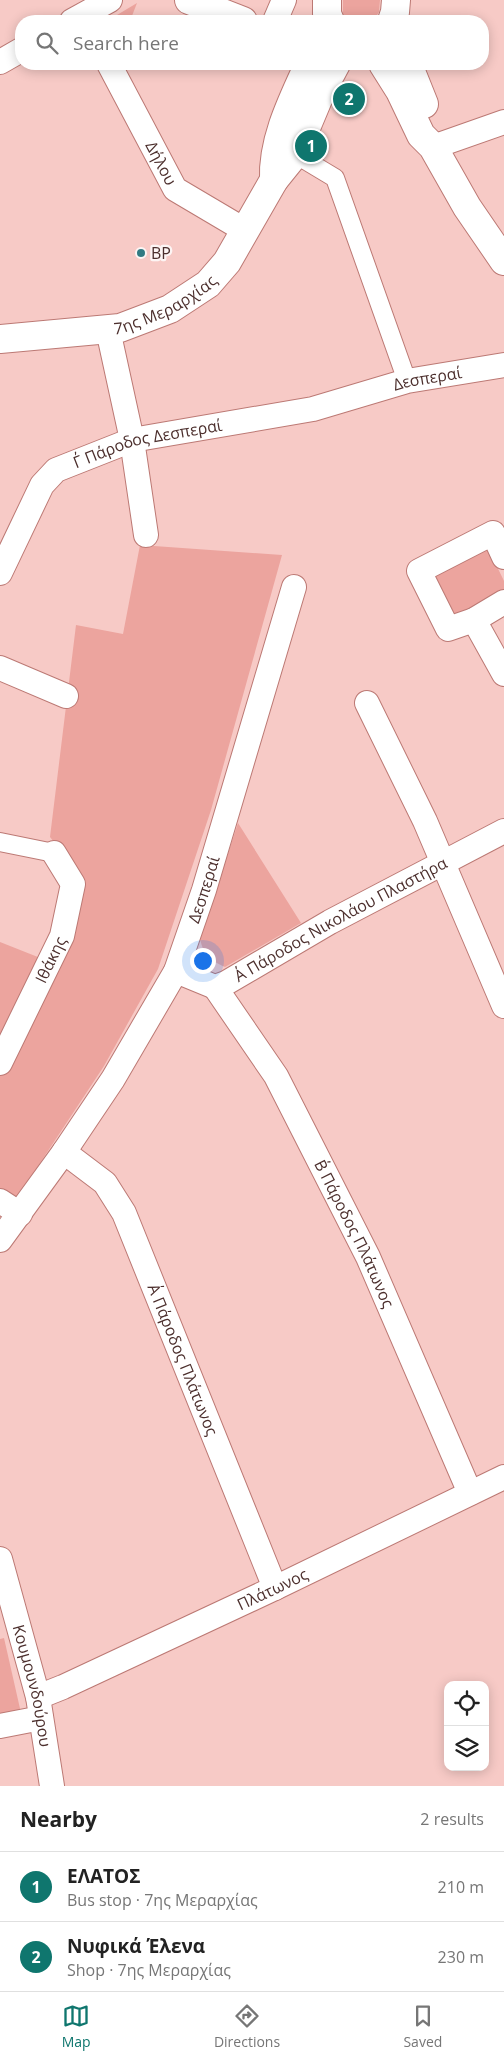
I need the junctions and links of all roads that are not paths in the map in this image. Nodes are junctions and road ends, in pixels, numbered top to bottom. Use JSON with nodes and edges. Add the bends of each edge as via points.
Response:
{"nodes":[{"id":1,"x":110,"y":0,"type":"edge"},
{"id":2,"x":189,"y":0,"type":"edge"},
{"id":3,"x":284,"y":0,"type":"edge"},
{"id":4,"x":87,"y":15,"type":"edge"},
{"id":5,"x":228,"y":15,"type":"edge"},
{"id":6,"x":278,"y":15,"type":"edge"},
{"id":7,"x":15,"y":53,"type":"edge"},
{"id":8,"x":0,"y":62,"type":"edge"},
{"id":9,"x":112,"y":70,"type":"edge"},
{"id":10,"x":292,"y":70,"type":"edge"},
{"id":11,"x":306,"y":70,"type":"edge"},
{"id":12,"x":333,"y":70,"type":"edge"},
{"id":13,"x":387,"y":70,"type":"edge"},
{"id":14,"x":410,"y":70,"type":"edge"},
{"id":15,"x":294,"y":99,"type":"junction"},
{"id":16,"x":504,"y":122,"type":"edge"},
{"id":17,"x":433,"y":146,"type":"junction"},
{"id":18,"x":295,"y":154,"type":"junction"},
{"id":19,"x":274,"y":180,"type":"junction"},
{"id":20,"x":246,"y":231,"type":"junction"},
{"id":21,"x":504,"y":261,"type":"edge"},
{"id":22,"x":108,"y":330,"type":"junction"},
{"id":23,"x":0,"y":339,"type":"edge"},
{"id":24,"x":504,"y":365,"type":"edge"},
{"id":25,"x":406,"y":381,"type":"junction"},
{"id":26,"x":355,"y":398,"type":"joint"},
{"id":27,"x":132,"y":440,"type":"junction"},
{"id":28,"x":146,"y":535,"type":"dead end"},
{"id":29,"x":504,"y":557,"type":"edge"},
{"id":30,"x":0,"y":573,"type":"edge"},
{"id":31,"x":294,"y":587,"type":"dead end"},
{"id":32,"x":504,"y":602,"type":"edge"},
{"id":33,"x":474,"y":620,"type":"junction"},
{"id":34,"x":0,"y":668,"type":"edge"},
{"id":35,"x":504,"y":674,"type":"edge"},
{"id":36,"x":66,"y":696,"type":"dead end"},
{"id":37,"x":367,"y":703,"type":"dead end"},
{"id":38,"x":504,"y":831,"type":"edge"},
{"id":39,"x":0,"y":842,"type":"edge"},
{"id":40,"x":54,"y":853,"type":"joint"},
{"id":41,"x":444,"y":861,"type":"junction"},
{"id":42,"x":176,"y":971,"type":"junction"},
{"id":43,"x":215,"y":987,"type":"junction"},
{"id":44,"x":504,"y":1006,"type":"edge"},
{"id":45,"x":0,"y":1063,"type":"edge"},
{"id":46,"x":64,"y":1152,"type":"junction"},
{"id":47,"x":0,"y":1201,"type":"edge"},
{"id":48,"x":20,"y":1214,"type":"junction"},
{"id":49,"x":0,"y":1240,"type":"edge"},
{"id":50,"x":504,"y":1477,"type":"edge"},
{"id":51,"x":470,"y":1493,"type":"junction"},
{"id":52,"x":0,"y":1559,"type":"edge"},
{"id":53,"x":275,"y":1588,"type":"junction"},
{"id":54,"x":39,"y":1707,"type":"junction"},
{"id":55,"x":0,"y":1726,"type":"edge"},
{"id":56,"x":52,"y":1786,"type":"edge"}],
"edges":[{"from":1,"to":4,"type":"street"},
{"from":2,"to":5,"type":"main road"},
{"from":3,"to":6,"type":"street"},
{"from":7,"to":8,"type":"street"},
{"from":9,"to":20,"type":"street","name":"Δήλου","via":[[175,189]]},
{"from":10,"to":15,"type":"main road"},
{"from":11,"to":15,"type":"main road","name":"7ης Μεραρχίας"},
{"from":12,"to":18,"type":"main road","name":"7ης Μεραρχίας"},
{"from":13,"to":17,"type":"main road","via":[[421,135]]},
{"from":14,"to":17,"type":"main road","via":[[433,129]]},
{"from":15,"to":19,"type":"main road","name":"7ης Μεραρχίας","via":[[278,145],[273,166]]},
{"from":16,"to":17,"type":"street"},
{"from":17,"to":21,"type":"main road","via":[[467,207]]},
{"from":18,"to":19,"type":"main road","name":"7ης Μεραρχίας"},
{"from":18,"to":25,"type":"street","via":[[334,178]]},
{"from":19,"to":20,"type":"main road","name":"7ης Μεραρχίας"},
{"from":20,"to":22,"type":"main road","name":"7ης Μεραρχίας","via":[[227,262],[208,284],[152,317]]},
{"from":22,"to":23,"type":"main road","name":"7ης Μεραρχίας"},
{"from":22,"to":27,"type":"street"},
{"from":24,"to":25,"type":"street","name":"Δεσπεραί"},
{"from":25,"to":26,"type":"street","name":"Δεσπεραί"},
{"from":26,"to":27,"type":"street","name":"Γ΄ Πάροδος Δεσπεραί","via":[[313,409]]},
{"from":27,"to":28,"type":"street"},
{"from":27,"to":30,"type":"street","name":"Γ΄ Πάροδος Δεσπεραί","via":[[56,470],[42,485]]},
{"from":29,"to":33,"type":"street","via":[[493,533],[419,571],[448,630]]},
{"from":31,"to":42,"type":"street","name":"Δεσπεραί","via":[[204,890]]},
{"from":32,"to":33,"type":"street"},
{"from":33,"to":35,"type":"street"},
{"from":34,"to":36,"type":"street"},
{"from":37,"to":41,"type":"street"},
{"from":38,"to":41,"type":"street","name":"Α΄ Πάροδος Νικολάου Πλαστήρα"},
{"from":39,"to":40,"type":"street"},
{"from":40,"to":45,"type":"street","name":"Ιθάκης","via":[[73,884],[62,936]]},
{"from":41,"to":43,"type":"street","name":"Α΄ Πάροδος Νικολάου Πλαστήρα"},
{"from":41,"to":44,"type":"street"},
{"from":42,"to":43,"type":"street","name":"Α΄ Πάροδος Νικολάου Πλαστήρα"},
{"from":42,"to":46,"type":"street","name":"Δεσπεραί"},
{"from":43,"to":51,"type":"street","name":"Β΄ Πάροδος Πλάτωνος","via":[[276,1076],[368,1257]]},
{"from":46,"to":48,"type":"street","name":"Δεσπεραί"},
{"from":46,"to":53,"type":"street","name":"Α΄ Πάροδος Πλάτωνος","via":[[105,1184],[124,1213]]},
{"from":47,"to":48,"type":"street"},
{"from":48,"to":49,"type":"street","name":"Δεσπεραί"},
{"from":50,"to":51,"type":"street","name":"Πλάτωνος"},
{"from":51,"to":53,"type":"street","name":"Πλάτωνος"},
{"from":52,"to":54,"type":"street","name":"Κουμουνδούρου"},
{"from":53,"to":54,"type":"street","name":"Πλάτωνος","via":[[63,1687]]},
{"from":54,"to":55,"type":"street","name":"Πλάτωνος"},
{"from":54,"to":56,"type":"street","name":"Κουμουνδούρου"}]}
